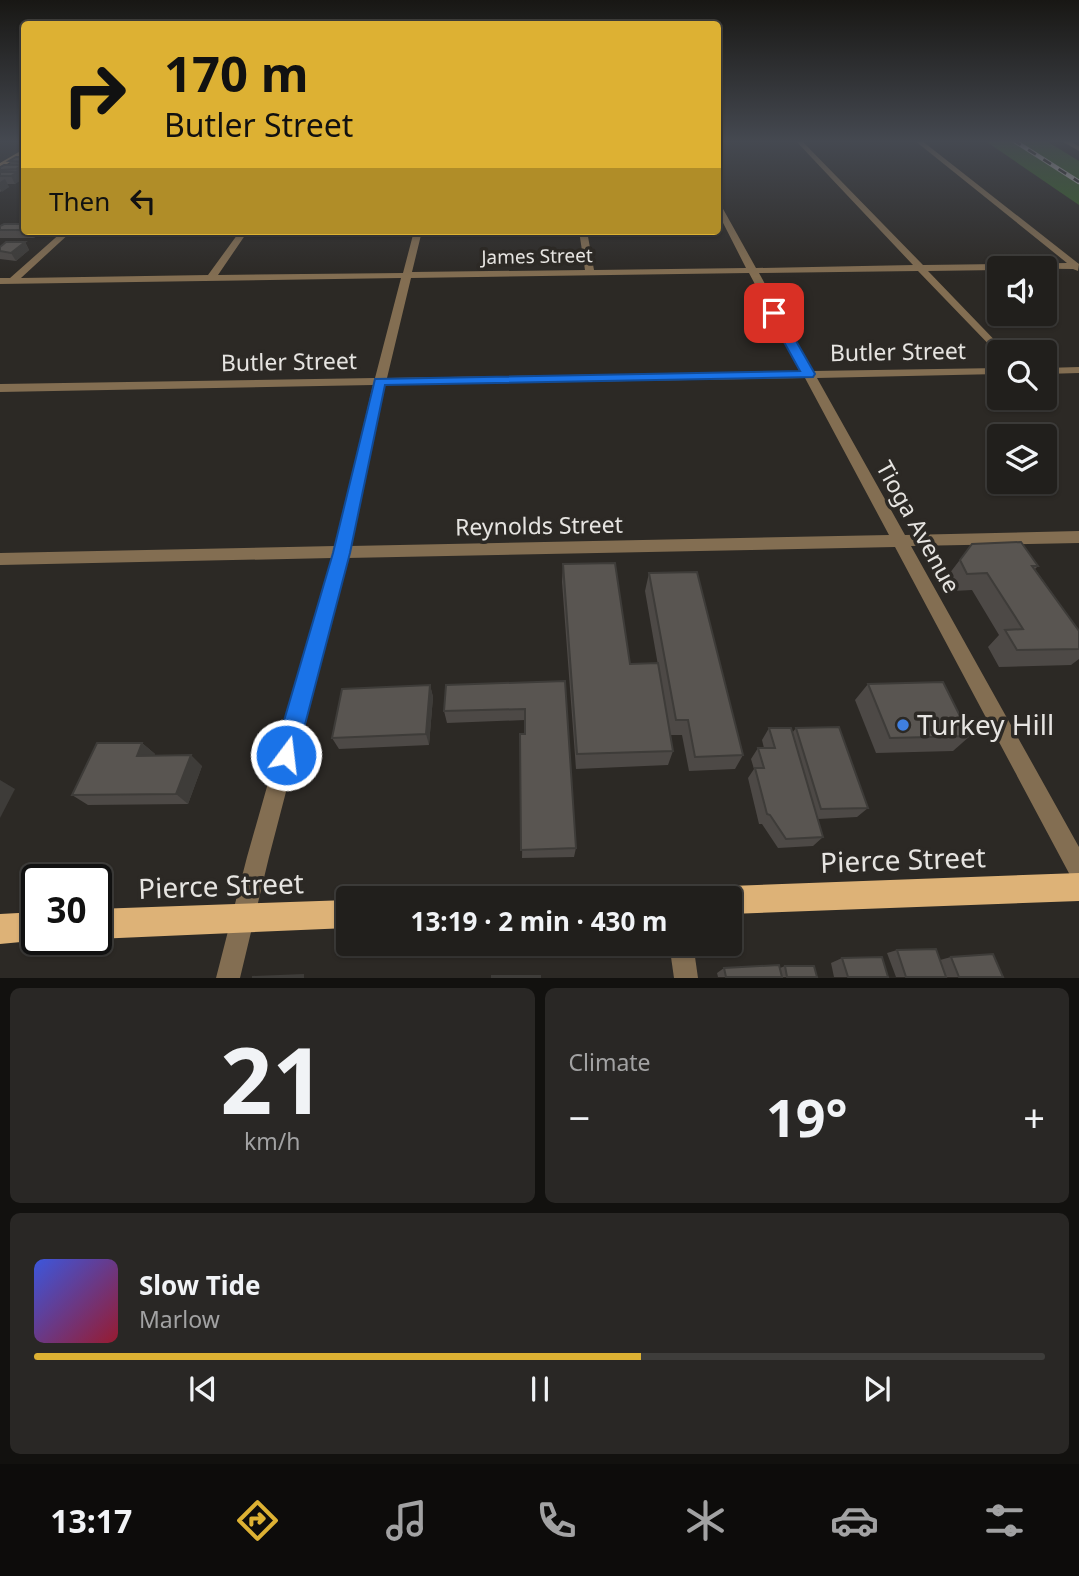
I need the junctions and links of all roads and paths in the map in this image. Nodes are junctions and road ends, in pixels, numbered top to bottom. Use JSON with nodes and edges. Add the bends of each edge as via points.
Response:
{"nodes":[{"id":1,"x":842,"y":186,"type":"edge"},
{"id":2,"x":974,"y":186,"type":"edge"},
{"id":3,"x":721,"y":213,"type":"edge"},
{"id":4,"x":64,"y":235,"type":"edge"},
{"id":5,"x":241,"y":235,"type":"edge"},
{"id":6,"x":417,"y":235,"type":"edge"},
{"id":7,"x":584,"y":235,"type":"edge"},
{"id":8,"x":1077,"y":267,"type":"edge"},
{"id":9,"x":921,"y":268,"type":"junction"},
{"id":10,"x":751,"y":271,"type":"junction"},
{"id":11,"x":590,"y":273,"type":"junction"},
{"id":12,"x":407,"y":275,"type":"junction"},
{"id":13,"x":211,"y":278,"type":"junction"},
{"id":14,"x":0,"y":281,"type":"edge"},
{"id":15,"x":12,"y":281,"type":"junction"},
{"id":16,"x":989,"y":340,"type":"edge"},
{"id":17,"x":1057,"y":370,"type":"edge"},
{"id":18,"x":1079,"y":370,"type":"edge"},
{"id":19,"x":987,"y":371,"type":"edge"},
{"id":20,"x":808,"y":374,"type":"junction"},
{"id":21,"x":380,"y":382,"type":"junction"},
{"id":22,"x":0,"y":388,"type":"edge"},
{"id":23,"x":1079,"y":537,"type":"edge"},
{"id":24,"x":900,"y":540,"type":"junction"},
{"id":25,"x":341,"y":553,"type":"junction"},
{"id":26,"x":0,"y":559,"type":"edge"},
{"id":27,"x":1079,"y":869,"type":"edge"},
{"id":28,"x":1079,"y":887,"type":"edge"},
{"id":29,"x":742,"y":900,"type":"edge"},
{"id":30,"x":336,"y":914,"type":"edge"},
{"id":31,"x":242,"y":918,"type":"junction"},
{"id":32,"x":112,"y":923,"type":"edge"},
{"id":33,"x":21,"y":928,"type":"edge"},
{"id":34,"x":0,"y":929,"type":"edge"},
{"id":35,"x":683,"y":956,"type":"edge"},
{"id":36,"x":228,"y":978,"type":"edge"},
{"id":37,"x":686,"y":978,"type":"edge"}],
"edges":[{"from":1,"to":9,"type":"street"},
{"from":2,"to":8,"type":"street"},
{"from":3,"to":10,"type":"street","name":"Tioga Avenue"},
{"from":4,"to":15,"type":"street"},
{"from":5,"to":13,"type":"street"},
{"from":6,"to":12,"type":"street"},
{"from":7,"to":11,"type":"street"},
{"from":8,"to":9,"type":"street","name":"James Street"},
{"from":9,"to":10,"type":"street","name":"James Street"},
{"from":9,"to":16,"type":"street"},
{"from":10,"to":11,"type":"street","name":"James Street"},
{"from":10,"to":20,"type":"street","name":"Tioga Avenue"},
{"from":11,"to":12,"type":"street","name":"James Street"},
{"from":12,"to":13,"type":"street","name":"James Street"},
{"from":12,"to":21,"type":"street"},
{"from":13,"to":15,"type":"street","name":"James Street"},
{"from":14,"to":15,"type":"street","name":"James Street"},
{"from":17,"to":18,"type":"street"},
{"from":19,"to":20,"type":"street","name":"Butler Street"},
{"from":20,"to":21,"type":"street","name":"Butler Street"},
{"from":20,"to":24,"type":"street","name":"Tioga Avenue"},
{"from":21,"to":22,"type":"street","name":"Butler Street"},
{"from":21,"to":25,"type":"street"},
{"from":23,"to":24,"type":"street","name":"Reynolds Street"},
{"from":24,"to":25,"type":"street","name":"Reynolds Street"},
{"from":24,"to":27,"type":"street","name":"Tioga Avenue"},
{"from":25,"to":26,"type":"street","name":"Reynolds Street"},
{"from":25,"to":31,"type":"street"},
{"from":28,"to":29,"type":"main road","name":"Pierce Street"},
{"from":30,"to":31,"type":"main road","name":"Pierce Street"},
{"from":31,"to":32,"type":"main road","name":"Pierce Street"},
{"from":31,"to":36,"type":"street"},
{"from":33,"to":34,"type":"main road"},
{"from":35,"to":37,"type":"street"}]}
